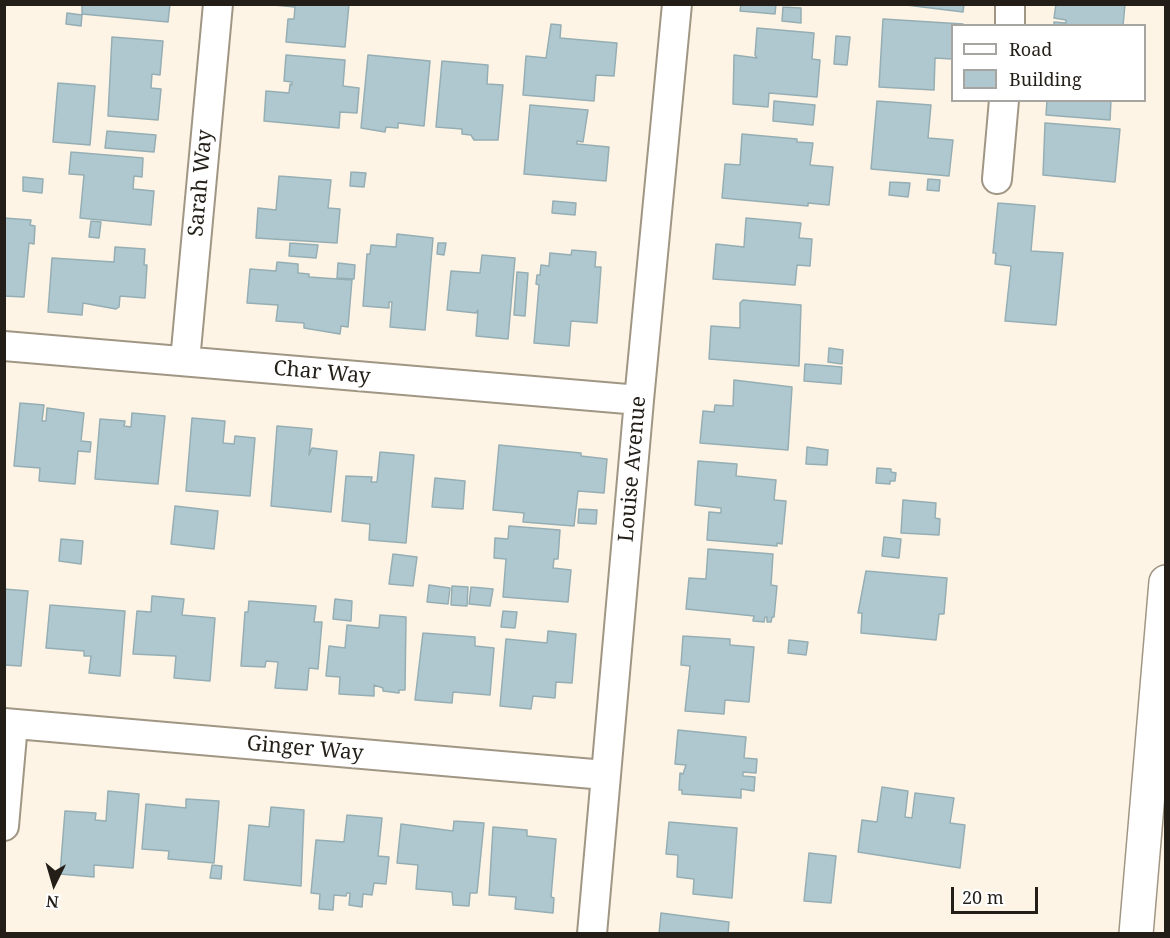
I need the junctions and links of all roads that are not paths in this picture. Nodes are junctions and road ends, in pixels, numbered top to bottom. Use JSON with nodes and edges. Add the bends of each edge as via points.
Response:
{"nodes":[{"id":1,"x":218,"y":4,"type":"edge"},
{"id":2,"x":677,"y":4,"type":"edge"},
{"id":3,"x":1010,"y":4,"type":"edge"},
{"id":4,"x":1010,"y":24,"type":"edge"},
{"id":5,"x":1004,"y":102,"type":"edge"},
{"id":6,"x":997,"y":179,"type":"dead end"},
{"id":7,"x":4,"y":346,"type":"edge"},
{"id":8,"x":185,"y":361,"type":"junction"},
{"id":9,"x":639,"y":400,"type":"junction"},
{"id":10,"x":1166,"y":582,"type":"edge"},
{"id":11,"x":9,"y":724,"type":"edge"},
{"id":12,"x":605,"y":775,"type":"junction"},
{"id":13,"x":4,"y":826,"type":"edge"},
{"id":14,"x":592,"y":933,"type":"edge"},
{"id":15,"x":1136,"y":933,"type":"edge"}],
"edges":[{"from":1,"to":8,"type":"street","name":"Sarah Way"},
{"from":2,"to":9,"type":"street","name":"Louise Avenue"},
{"from":3,"to":4,"type":"street"},
{"from":5,"to":6,"type":"street"},
{"from":7,"to":8,"type":"street","name":"Char Way"},
{"from":8,"to":9,"type":"street","name":"Char Way"},
{"from":9,"to":12,"type":"street","name":"Louise Avenue"},
{"from":10,"to":15,"type":"main road"},
{"from":11,"to":12,"type":"street","name":"Ginger Way"},
{"from":11,"to":13,"type":"street"},
{"from":12,"to":14,"type":"street","name":"Louise Avenue"}]}
